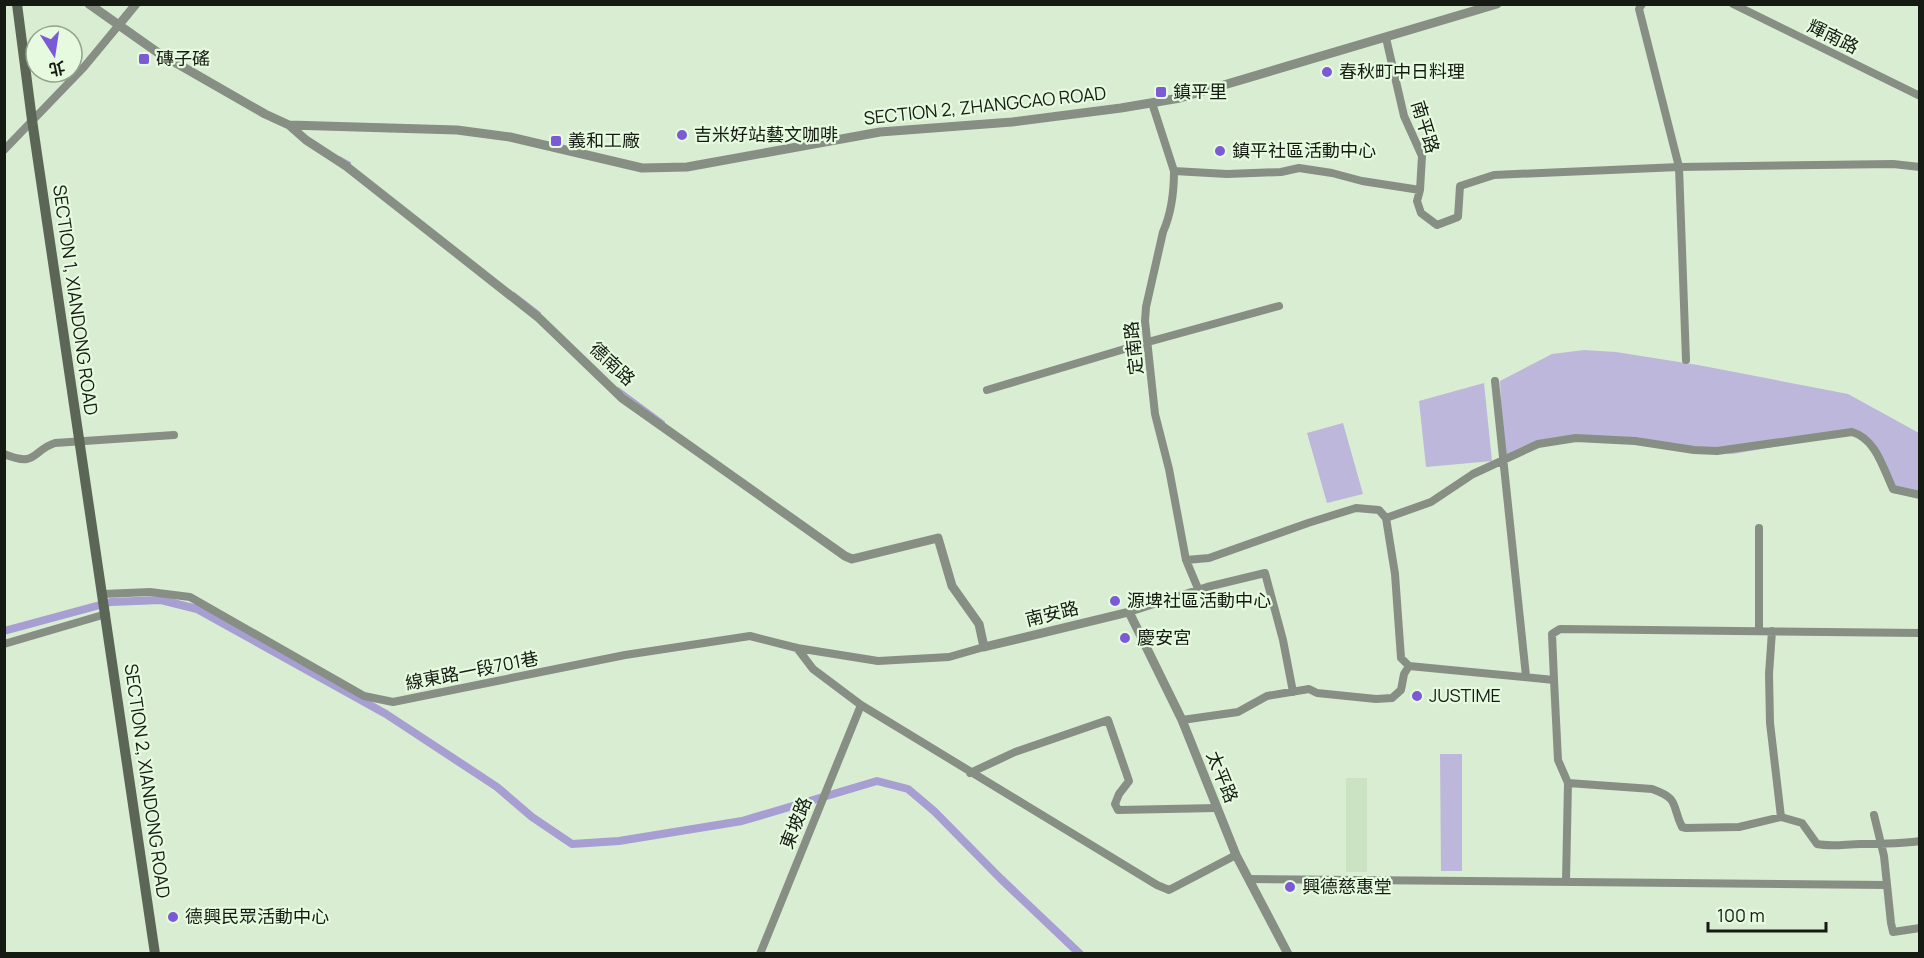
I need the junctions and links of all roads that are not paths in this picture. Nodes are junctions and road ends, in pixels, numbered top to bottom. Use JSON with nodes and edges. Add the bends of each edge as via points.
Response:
{"nodes":[{"id":1,"x":17,"y":4,"type":"edge"},
{"id":2,"x":88,"y":4,"type":"edge"},
{"id":3,"x":136,"y":4,"type":"edge"},
{"id":4,"x":1497,"y":4,"type":"edge"},
{"id":5,"x":1642,"y":4,"type":"edge"},
{"id":6,"x":1734,"y":4,"type":"edge"},
{"id":7,"x":118,"y":26,"type":"junction"},
{"id":8,"x":1386,"y":38,"type":"junction"},
{"id":9,"x":1920,"y":96,"type":"edge"},
{"id":10,"x":1152,"y":103,"type":"junction"},
{"id":11,"x":32,"y":120,"type":"junction"},
{"id":12,"x":289,"y":125,"type":"junction"},
{"id":13,"x":4,"y":150,"type":"edge"},
{"id":14,"x":1678,"y":167,"type":"junction"},
{"id":15,"x":1920,"y":167,"type":"edge"},
{"id":16,"x":1174,"y":171,"type":"junction"},
{"id":17,"x":1420,"y":190,"type":"junction"},
{"id":18,"x":1279,"y":306,"type":"dead end"},
{"id":19,"x":1148,"y":342,"type":"junction"},
{"id":20,"x":1686,"y":360,"type":"dead end"},
{"id":21,"x":1495,"y":381,"type":"dead end"},
{"id":22,"x":987,"y":390,"type":"dead end"},
{"id":23,"x":174,"y":435,"type":"dead end"},
{"id":24,"x":80,"y":442,"type":"junction"},
{"id":25,"x":4,"y":454,"type":"edge"},
{"id":26,"x":1503,"y":460,"type":"junction"},
{"id":27,"x":1920,"y":495,"type":"edge"},
{"id":28,"x":1386,"y":518,"type":"junction"},
{"id":29,"x":1759,"y":528,"type":"dead end"},
{"id":30,"x":1186,"y":560,"type":"junction"},
{"id":31,"x":1199,"y":591,"type":"junction"},
{"id":32,"x":104,"y":597,"type":"junction"},
{"id":33,"x":1128,"y":612,"type":"junction"},
{"id":34,"x":106,"y":614,"type":"junction"},
{"id":35,"x":1760,"y":631,"type":"junction"},
{"id":36,"x":1772,"y":632,"type":"junction"},
{"id":37,"x":1920,"y":633,"type":"edge"},
{"id":38,"x":4,"y":644,"type":"edge"},
{"id":39,"x":984,"y":647,"type":"junction"},
{"id":40,"x":796,"y":648,"type":"junction"},
{"id":41,"x":1409,"y":666,"type":"junction"},
{"id":42,"x":1526,"y":676,"type":"junction"},
{"id":43,"x":1554,"y":680,"type":"junction"},
{"id":44,"x":1293,"y":692,"type":"junction"},
{"id":45,"x":861,"y":705,"type":"junction"},
{"id":46,"x":1182,"y":720,"type":"junction"},
{"id":47,"x":970,"y":773,"type":"junction"},
{"id":48,"x":1568,"y":783,"type":"junction"},
{"id":49,"x":1217,"y":808,"type":"junction"},
{"id":50,"x":1874,"y":815,"type":"dead end"},
{"id":51,"x":1781,"y":817,"type":"junction"},
{"id":52,"x":1920,"y":841,"type":"edge"},
{"id":53,"x":1880,"y":844,"type":"junction"},
{"id":54,"x":1236,"y":855,"type":"junction"},
{"id":55,"x":1249,"y":879,"type":"junction"},
{"id":56,"x":1566,"y":881,"type":"junction"},
{"id":57,"x":1887,"y":885,"type":"junction"},
{"id":58,"x":1920,"y":928,"type":"edge"},
{"id":59,"x":155,"y":954,"type":"edge"},
{"id":60,"x":760,"y":954,"type":"edge"},
{"id":61,"x":1287,"y":954,"type":"edge"}],
"edges":[{"from":1,"to":11,"type":"main road","name":"SECTION 1, XIANDONG ROAD"},
{"from":2,"to":7,"type":"street"},
{"from":3,"to":7,"type":"street"},
{"from":4,"to":8,"type":"street","name":"SECTION 2, ZHANGCAO ROAD"},
{"from":5,"to":14,"type":"street","via":[[1639,9]]},
{"from":6,"to":9,"type":"street","name":"輝南路"},
{"from":7,"to":11,"type":"street"},
{"from":7,"to":12,"type":"street","via":[[209,83]]},
{"from":8,"to":10,"type":"street","name":"SECTION 2, ZHANGCAO ROAD"},
{"from":8,"to":17,"type":"street","name":"南平路","via":[[1404,116],[1422,156]]},
{"from":10,"to":12,"type":"street","name":"SECTION 2, ZHANGCAO ROAD","via":[[1012,122],[880,132],[687,167],[661,168],[642,168],[479,133]]},
{"from":10,"to":16,"type":"street","name":"定南路"},
{"from":11,"to":13,"type":"street"},
{"from":11,"to":24,"type":"main road","name":"SECTION 1, XIANDONG ROAD"},
{"from":12,"to":39,"type":"street","name":"德南路","via":[[539,318],[622,398],[845,556],[852,559],[938,538],[952,586],[979,624]]},
{"from":14,"to":15,"type":"street"},
{"from":14,"to":17,"type":"street","name":"南平路","via":[[1494,175],[1460,186],[1458,217],[1437,225],[1421,213],[1417,201]]},
{"from":14,"to":20,"type":"street"},
{"from":16,"to":17,"type":"street","via":[[1227,174],[1299,168]]},
{"from":16,"to":19,"type":"street","name":"定南路","via":[[1167,223],[1146,307]]},
{"from":18,"to":19,"type":"street"},
{"from":19,"to":22,"type":"street"},
{"from":19,"to":30,"type":"street","name":"定南路","via":[[1155,414]]},
{"from":21,"to":26,"type":"street"},
{"from":23,"to":24,"type":"street"},
{"from":24,"to":25,"type":"street","via":[[48,445],[37,456],[26,459]]},
{"from":24,"to":32,"type":"main road","name":"SECTION 1, XIANDONG ROAD"},
{"from":26,"to":27,"type":"street","via":[[1538,444],[1576,438],[1717,451],[1852,432],[1863,435],[1871,444],[1893,489]]},
{"from":26,"to":28,"type":"street","via":[[1473,474],[1431,502]]},
{"from":26,"to":42,"type":"street"},
{"from":28,"to":30,"type":"street","via":[[1379,510],[1356,508],[1209,558]]},
{"from":28,"to":41,"type":"street","via":[[1401,658]]},
{"from":29,"to":35,"type":"street"},
{"from":30,"to":31,"type":"street","name":"定南路"},
{"from":31,"to":33,"type":"street"},
{"from":31,"to":44,"type":"street","via":[[1265,573]]},
{"from":32,"to":34,"type":"main road","name":"SECTION 1, XIANDONG ROAD"},
{"from":32,"to":40,"type":"street","name":"線東路一段701巷","via":[[150,592],[190,597],[364,696],[393,702],[625,655],[750,636]]},
{"from":33,"to":39,"type":"street","name":"南安路"},
{"from":33,"to":46,"type":"street","name":"太平路"},
{"from":34,"to":38,"type":"street"},
{"from":34,"to":59,"type":"main road","name":"SECTION 2, XIANDONG ROAD"},
{"from":35,"to":36,"type":"street"},
{"from":35,"to":43,"type":"street","via":[[1560,629],[1552,634]]},
{"from":36,"to":37,"type":"street"},
{"from":36,"to":51,"type":"street","via":[[1770,723]]},
{"from":39,"to":40,"type":"street","name":"線東路一段701巷","via":[[949,657],[878,661]]},
{"from":40,"to":45,"type":"street","via":[[813,669]]},
{"from":41,"to":42,"type":"street"},
{"from":41,"to":44,"type":"street","via":[[1401,690],[1392,698],[1317,693],[1309,689]]},
{"from":42,"to":43,"type":"street"},
{"from":43,"to":48,"type":"street","via":[[1558,760]]},
{"from":44,"to":46,"type":"street","via":[[1267,696],[1238,712]]},
{"from":45,"to":47,"type":"street"},
{"from":45,"to":60,"type":"street","name":"東坡路"},
{"from":46,"to":49,"type":"street","name":"太平路"},
{"from":47,"to":49,"type":"street","via":[[1015,752],[1108,720],[1129,781],[1114,804],[1118,810]]},
{"from":47,"to":54,"type":"street","via":[[1169,890]]},
{"from":48,"to":51,"type":"street","via":[[1652,789],[1672,799],[1678,820],[1686,828],[1739,827]]},
{"from":48,"to":56,"type":"street"},
{"from":49,"to":54,"type":"street","name":"太平路"},
{"from":50,"to":53,"type":"street"},
{"from":51,"to":53,"type":"street","via":[[1802,823],[1817,844]]},
{"from":52,"to":53,"type":"street"},
{"from":53,"to":57,"type":"street"},
{"from":54,"to":55,"type":"street","name":"太平路"},
{"from":55,"to":56,"type":"street"},
{"from":55,"to":61,"type":"street","name":"太平路"},
{"from":56,"to":57,"type":"street"},
{"from":57,"to":58,"type":"street","via":[[1893,932]]}]}
